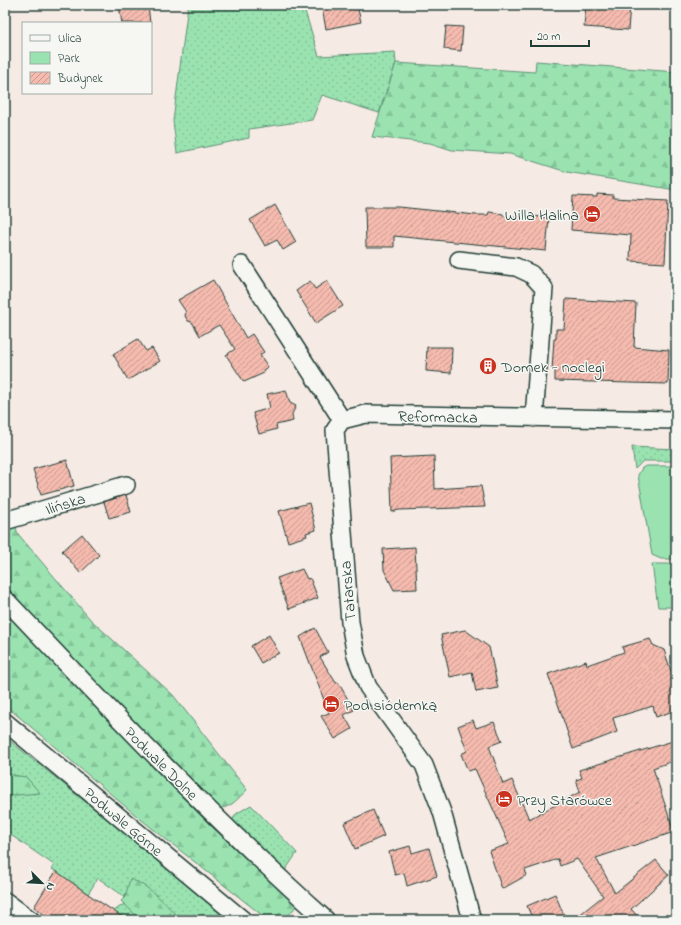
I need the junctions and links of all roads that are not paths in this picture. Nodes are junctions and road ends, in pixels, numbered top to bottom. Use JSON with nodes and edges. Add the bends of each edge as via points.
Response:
{"nodes":[{"id":1,"x":459,"y":260,"type":"dead end"},
{"id":2,"x":242,"y":265,"type":"dead end"},
{"id":3,"x":534,"y":418,"type":"junction"},
{"id":4,"x":342,"y":420,"type":"junction"},
{"id":5,"x":676,"y":420,"type":"edge"},
{"id":6,"x":126,"y":485,"type":"dead end"},
{"id":7,"x":5,"y":521,"type":"edge"},
{"id":8,"x":5,"y":599,"type":"edge"},
{"id":9,"x":5,"y":722,"type":"edge"},
{"id":10,"x":5,"y":901,"type":"edge"},
{"id":11,"x":31,"y":920,"type":"edge"},
{"id":12,"x":243,"y":920,"type":"edge"},
{"id":13,"x":326,"y":920,"type":"edge"},
{"id":14,"x":472,"y":920,"type":"edge"}],
"edges":[{"from":1,"to":3,"type":"street","via":[[516,267],[531,274],[544,288]]},
{"from":2,"to":4,"type":"street"},
{"from":3,"to":4,"type":"street","name":"Reformacka","via":[[366,414]]},
{"from":3,"to":5,"type":"street","name":"Reformacka"},
{"from":4,"to":14,"type":"street","name":"Tatarska","via":[[335,430],[350,622],[356,656],[368,687],[424,765],[442,812]]},
{"from":6,"to":7,"type":"street","name":"Ilińska"},
{"from":8,"to":13,"type":"street","name":"Podwale Dolne","via":[[148,750],[277,876]]},
{"from":9,"to":12,"type":"street","name":"Podwale Górne"},
{"from":10,"to":11,"type":"street"}]}
